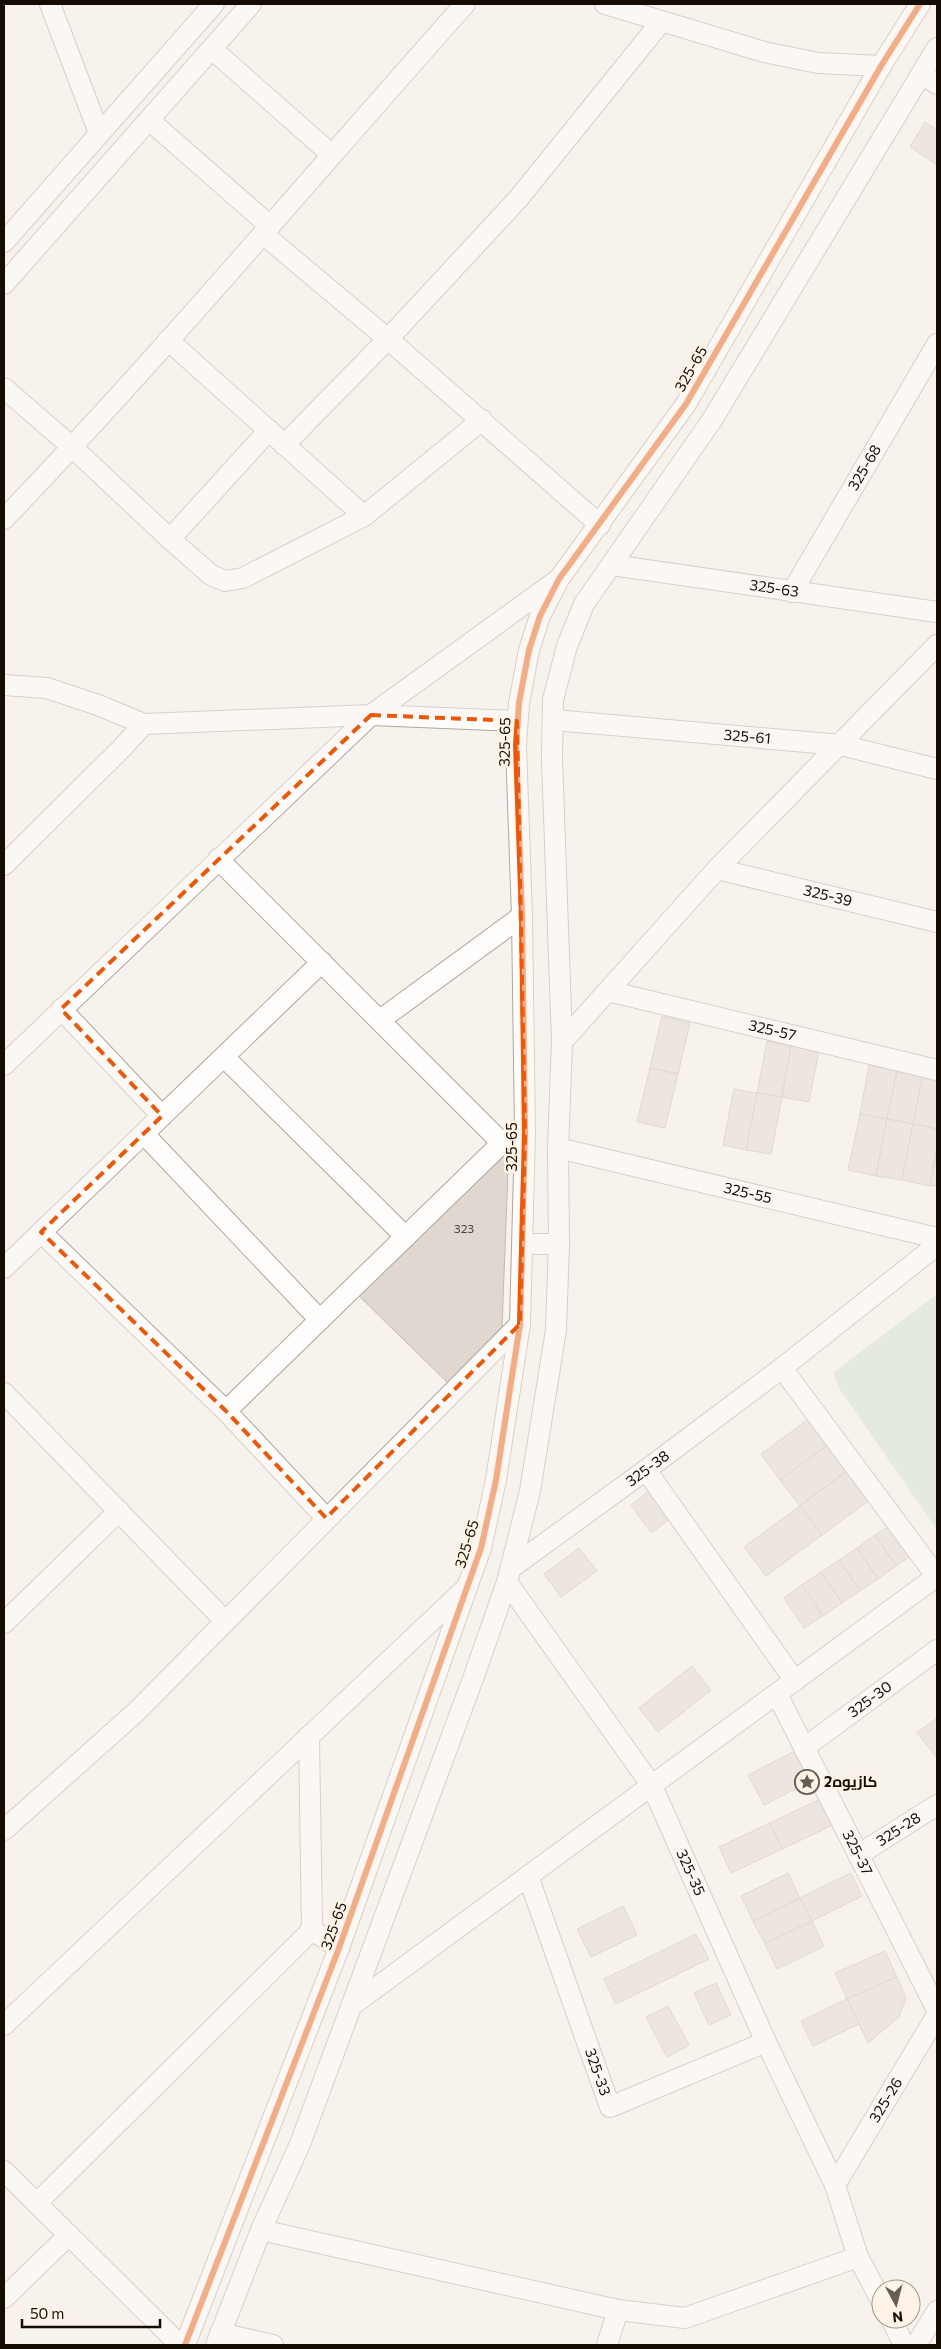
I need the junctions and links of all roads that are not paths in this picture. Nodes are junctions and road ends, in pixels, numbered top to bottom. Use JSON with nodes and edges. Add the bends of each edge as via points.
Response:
{"nodes":[{"id":1,"x":50,"y":4,"type":"edge"},
{"id":2,"x":214,"y":4,"type":"edge"},
{"id":3,"x":465,"y":4,"type":"edge"},
{"id":4,"x":605,"y":4,"type":"edge"},
{"id":5,"x":920,"y":4,"type":"edge"},
{"id":6,"x":241,"y":7,"type":"edge"},
{"id":7,"x":661,"y":22,"type":"junction"},
{"id":8,"x":937,"y":48,"type":"edge"},
{"id":9,"x":212,"y":49,"type":"junction"},
{"id":10,"x":882,"y":66,"type":"junction"},
{"id":11,"x":929,"y":79,"type":"edge"},
{"id":12,"x":149,"y":120,"type":"junction"},
{"id":13,"x":99,"y":133,"type":"junction"},
{"id":14,"x":332,"y":154,"type":"junction"},
{"id":15,"x":267,"y":230,"type":"junction"},
{"id":16,"x":5,"y":234,"type":"edge"},
{"id":17,"x":4,"y":284,"type":"edge"},
{"id":18,"x":388,"y":339,"type":"junction"},
{"id":19,"x":168,"y":340,"type":"junction"},
{"id":20,"x":934,"y":356,"type":"edge"},
{"id":21,"x":4,"y":388,"type":"edge"},
{"id":22,"x":686,"y":404,"type":"junction"},
{"id":23,"x":482,"y":420,"type":"junction"},
{"id":24,"x":712,"y":420,"type":"junction"},
{"id":25,"x":269,"y":430,"type":"junction"},
{"id":26,"x":284,"y":444,"type":"junction"},
{"id":27,"x":72,"y":447,"type":"junction"},
{"id":28,"x":364,"y":516,"type":"junction"},
{"id":29,"x":4,"y":519,"type":"edge"},
{"id":30,"x":600,"y":525,"type":"junction"},
{"id":31,"x":170,"y":539,"type":"junction"},
{"id":32,"x":612,"y":565,"type":"junction"},
{"id":33,"x":559,"y":579,"type":"junction"},
{"id":34,"x":792,"y":592,"type":"junction"},
{"id":35,"x":937,"y":612,"type":"edge"},
{"id":36,"x":937,"y":645,"type":"edge"},
{"id":37,"x":4,"y":685,"type":"edge"},
{"id":38,"x":371,"y":715,"type":"junction"},
{"id":39,"x":554,"y":720,"type":"junction"},
{"id":40,"x":518,"y":721,"type":"junction"},
{"id":41,"x":144,"y":724,"type":"junction"},
{"id":42,"x":841,"y":745,"type":"junction"},
{"id":43,"x":937,"y":769,"type":"edge"},
{"id":44,"x":218,"y":859,"type":"junction"},
{"id":45,"x":4,"y":865,"type":"edge"},
{"id":46,"x":717,"y":869,"type":"junction"},
{"id":47,"x":522,"y":916,"type":"junction"},
{"id":48,"x":937,"y":922,"type":"edge"},
{"id":49,"x":322,"y":962,"type":"junction"},
{"id":50,"x":608,"y":991,"type":"junction"},
{"id":51,"x":61,"y":1009,"type":"junction"},
{"id":52,"x":380,"y":1020,"type":"junction"},
{"id":53,"x":562,"y":1042,"type":"junction"},
{"id":54,"x":224,"y":1057,"type":"junction"},
{"id":55,"x":4,"y":1065,"type":"edge"},
{"id":56,"x":937,"y":1070,"type":"edge"},
{"id":57,"x":162,"y":1116,"type":"junction"},
{"id":58,"x":525,"y":1132,"type":"junction"},
{"id":59,"x":144,"y":1134,"type":"junction"},
{"id":60,"x":502,"y":1143,"type":"junction"},
{"id":61,"x":558,"y":1148,"type":"junction"},
{"id":62,"x":41,"y":1232,"type":"junction"},
{"id":63,"x":406,"y":1237,"type":"junction"},
{"id":64,"x":937,"y":1238,"type":"edge"},
{"id":65,"x":523,"y":1244,"type":"junction"},
{"id":66,"x":559,"y":1244,"type":"junction"},
{"id":67,"x":937,"y":1245,"type":"edge"},
{"id":68,"x":4,"y":1268,"type":"edge"},
{"id":69,"x":320,"y":1320,"type":"junction"},
{"id":70,"x":520,"y":1324,"type":"junction"},
{"id":71,"x":782,"y":1368,"type":"junction"},
{"id":72,"x":4,"y":1393,"type":"edge"},
{"id":73,"x":226,"y":1411,"type":"junction"},
{"id":74,"x":646,"y":1470,"type":"junction"},
{"id":75,"x":119,"y":1511,"type":"junction"},
{"id":76,"x":326,"y":1518,"type":"junction"},
{"id":77,"x":509,"y":1575,"type":"junction"},
{"id":78,"x":937,"y":1577,"type":"edge"},
{"id":79,"x":468,"y":1586,"type":"junction"},
{"id":80,"x":7,"y":1613,"type":"edge"},
{"id":81,"x":225,"y":1621,"type":"junction"},
{"id":82,"x":937,"y":1650,"type":"edge"},
{"id":83,"x":795,"y":1681,"type":"junction"},
{"id":84,"x":777,"y":1694,"type":"junction"},
{"id":85,"x":309,"y":1736,"type":"junction"},
{"id":86,"x":804,"y":1748,"type":"junction"},
{"id":87,"x":652,"y":1786,"type":"junction"},
{"id":88,"x":937,"y":1805,"type":"edge"},
{"id":89,"x":4,"y":1830,"type":"edge"},
{"id":90,"x":858,"y":1856,"type":"junction"},
{"id":91,"x":528,"y":1876,"type":"junction"},
{"id":92,"x":312,"y":1930,"type":"junction"},
{"id":93,"x":339,"y":1948,"type":"junction"},
{"id":94,"x":351,"y":2006,"type":"junction"},
{"id":95,"x":937,"y":2010,"type":"edge"},
{"id":96,"x":937,"y":2015,"type":"edge"},
{"id":97,"x":4,"y":2025,"type":"edge"},
{"id":98,"x":766,"y":2042,"type":"junction"},
{"id":99,"x":4,"y":2171,"type":"edge"},
{"id":100,"x":835,"y":2185,"type":"junction"},
{"id":101,"x":37,"y":2203,"type":"junction"},
{"id":102,"x":261,"y":2230,"type":"junction"},
{"id":103,"x":69,"y":2234,"type":"junction"},
{"id":104,"x":858,"y":2257,"type":"junction"},
{"id":105,"x":871,"y":2281,"type":"edge"},
{"id":106,"x":4,"y":2298,"type":"edge"},
{"id":107,"x":618,"y":2310,"type":"junction"},
{"id":108,"x":937,"y":2311,"type":"edge"},
{"id":109,"x":896,"y":2329,"type":"edge"},
{"id":110,"x":218,"y":2339,"type":"edge"},
{"id":111,"x":180,"y":2345,"type":"edge"},
{"id":112,"x":185,"y":2345,"type":"edge"},
{"id":113,"x":273,"y":2345,"type":"edge"},
{"id":114,"x":607,"y":2345,"type":"edge"},
{"id":115,"x":904,"y":2345,"type":"edge"},
{"id":116,"x":916,"y":2345,"type":"edge"}],
"edges":[{"from":1,"to":13,"type":"street"},
{"from":2,"to":13,"type":"street"},
{"from":3,"to":14,"type":"street"},
{"from":4,"to":7,"type":"street"},
{"from":5,"to":10,"type":"street","name":"325-65"},
{"from":6,"to":9,"type":"street"},
{"from":7,"to":10,"type":"street","via":[[764,52],[809,61]]},
{"from":7,"to":18,"type":"street","via":[[518,199]]},
{"from":8,"to":11,"type":"street"},
{"from":9,"to":12,"type":"street"},
{"from":9,"to":14,"type":"street"},
{"from":10,"to":22,"type":"street","name":"325-65"},
{"from":11,"to":24,"type":"street"},
{"from":12,"to":15,"type":"street"},
{"from":12,"to":17,"type":"street"},
{"from":13,"to":16,"type":"street"},
{"from":14,"to":15,"type":"street"},
{"from":15,"to":18,"type":"street"},
{"from":15,"to":19,"type":"street"},
{"from":18,"to":23,"type":"street"},
{"from":18,"to":26,"type":"street"},
{"from":19,"to":25,"type":"street"},
{"from":19,"to":27,"type":"street"},
{"from":20,"to":34,"type":"street","name":"325-68"},
{"from":21,"to":27,"type":"street"},
{"from":22,"to":24,"type":"street"},
{"from":22,"to":30,"type":"street","name":"325-65"},
{"from":23,"to":28,"type":"street"},
{"from":23,"to":30,"type":"street"},
{"from":24,"to":32,"type":"street"},
{"from":25,"to":26,"type":"street"},
{"from":25,"to":31,"type":"street"},
{"from":26,"to":28,"type":"street"},
{"from":27,"to":29,"type":"street"},
{"from":27,"to":31,"type":"street"},
{"from":28,"to":31,"type":"street","via":[[243,578],[225,580],[211,574]]},
{"from":30,"to":33,"type":"street","name":"325-65"},
{"from":32,"to":34,"type":"street","name":"325-63"},
{"from":32,"to":39,"type":"street","via":[[584,604],[567,646],[553,700]]},
{"from":33,"to":38,"type":"street"},
{"from":33,"to":40,"type":"street","name":"325-65","via":[[540,616],[529,650]]},
{"from":34,"to":35,"type":"street","name":"325-63"},
{"from":36,"to":42,"type":"street"},
{"from":37,"to":41,"type":"street","via":[[47,688]]},
{"from":38,"to":40,"type":"street"},
{"from":38,"to":41,"type":"street"},
{"from":38,"to":44,"type":"street"},
{"from":39,"to":42,"type":"street","name":"325-61"},
{"from":39,"to":53,"type":"street","via":[[552,758]]},
{"from":40,"to":47,"type":"street","name":"325-65"},
{"from":41,"to":45,"type":"street"},
{"from":42,"to":43,"type":"street","name":"325-61"},
{"from":42,"to":46,"type":"street"},
{"from":44,"to":49,"type":"street"},
{"from":44,"to":51,"type":"street"},
{"from":46,"to":48,"type":"street","name":"325-39"},
{"from":46,"to":50,"type":"street"},
{"from":47,"to":52,"type":"street"},
{"from":47,"to":58,"type":"street","name":"325-65"},
{"from":49,"to":52,"type":"street"},
{"from":49,"to":54,"type":"street"},
{"from":50,"to":53,"type":"street"},
{"from":50,"to":56,"type":"street","name":"325-57"},
{"from":51,"to":55,"type":"street"},
{"from":51,"to":57,"type":"street"},
{"from":52,"to":60,"type":"street"},
{"from":53,"to":61,"type":"street"},
{"from":54,"to":57,"type":"street"},
{"from":54,"to":63,"type":"street"},
{"from":57,"to":59,"type":"street"},
{"from":58,"to":60,"type":"street"},
{"from":58,"to":65,"type":"street","name":"325-65"},
{"from":59,"to":62,"type":"street"},
{"from":59,"to":69,"type":"street"},
{"from":60,"to":63,"type":"street"},
{"from":61,"to":64,"type":"street","name":"325-55"},
{"from":61,"to":66,"type":"street"},
{"from":62,"to":68,"type":"street"},
{"from":62,"to":73,"type":"street"},
{"from":63,"to":69,"type":"street"},
{"from":65,"to":66,"type":"street"},
{"from":65,"to":70,"type":"street","name":"325-65"},
{"from":66,"to":77,"type":"street","via":[[556,1330],[547,1396],[530,1491]]},
{"from":67,"to":71,"type":"street","name":"325-38"},
{"from":69,"to":73,"type":"street"},
{"from":70,"to":76,"type":"street"},
{"from":70,"to":79,"type":"street","name":"325-65","via":[[490,1512]]},
{"from":71,"to":74,"type":"street","name":"325-38"},
{"from":71,"to":78,"type":"street"},
{"from":72,"to":75,"type":"street"},
{"from":73,"to":76,"type":"street"},
{"from":74,"to":77,"type":"street","name":"325-38"},
{"from":74,"to":83,"type":"street"},
{"from":75,"to":80,"type":"street"},
{"from":75,"to":81,"type":"street"},
{"from":76,"to":81,"type":"street"},
{"from":77,"to":87,"type":"street","name":"325-35"},
{"from":77,"to":94,"type":"street"},
{"from":78,"to":83,"type":"street"},
{"from":79,"to":85,"type":"street"},
{"from":79,"to":93,"type":"street","name":"325-65"},
{"from":81,"to":89,"type":"street","via":[[136,1712]]},
{"from":82,"to":86,"type":"street","name":"325-30"},
{"from":83,"to":84,"type":"street"},
{"from":84,"to":86,"type":"street","name":"325-37"},
{"from":84,"to":87,"type":"street"},
{"from":85,"to":92,"type":"street"},
{"from":85,"to":97,"type":"street"},
{"from":86,"to":90,"type":"street","name":"325-37"},
{"from":87,"to":91,"type":"street"},
{"from":87,"to":98,"type":"street","name":"325-35"},
{"from":88,"to":90,"type":"street","name":"325-28"},
{"from":90,"to":95,"type":"street","name":"325-37"},
{"from":91,"to":94,"type":"street"},
{"from":91,"to":98,"type":"street","name":"325-33","via":[[610,2107]]},
{"from":92,"to":93,"type":"street"},
{"from":92,"to":101,"type":"street"},
{"from":93,"to":112,"type":"street","name":"325-65"},
{"from":94,"to":102,"type":"street","via":[[300,2144]]},
{"from":96,"to":100,"type":"street","name":"325-26"},
{"from":98,"to":100,"type":"street","name":"325-35"},
{"from":99,"to":101,"type":"street"},
{"from":100,"to":104,"type":"street","name":"325-35"},
{"from":101,"to":103,"type":"street"},
{"from":102,"to":107,"type":"street"},
{"from":102,"to":110,"type":"street"},
{"from":103,"to":106,"type":"street"},
{"from":103,"to":111,"type":"street"},
{"from":104,"to":105,"type":"street","name":"325-35"},
{"from":104,"to":107,"type":"street","via":[[685,2318]]},
{"from":107,"to":114,"type":"street"},
{"from":108,"to":116,"type":"street"},
{"from":109,"to":115,"type":"street"},
{"from":110,"to":113,"type":"street"}]}
